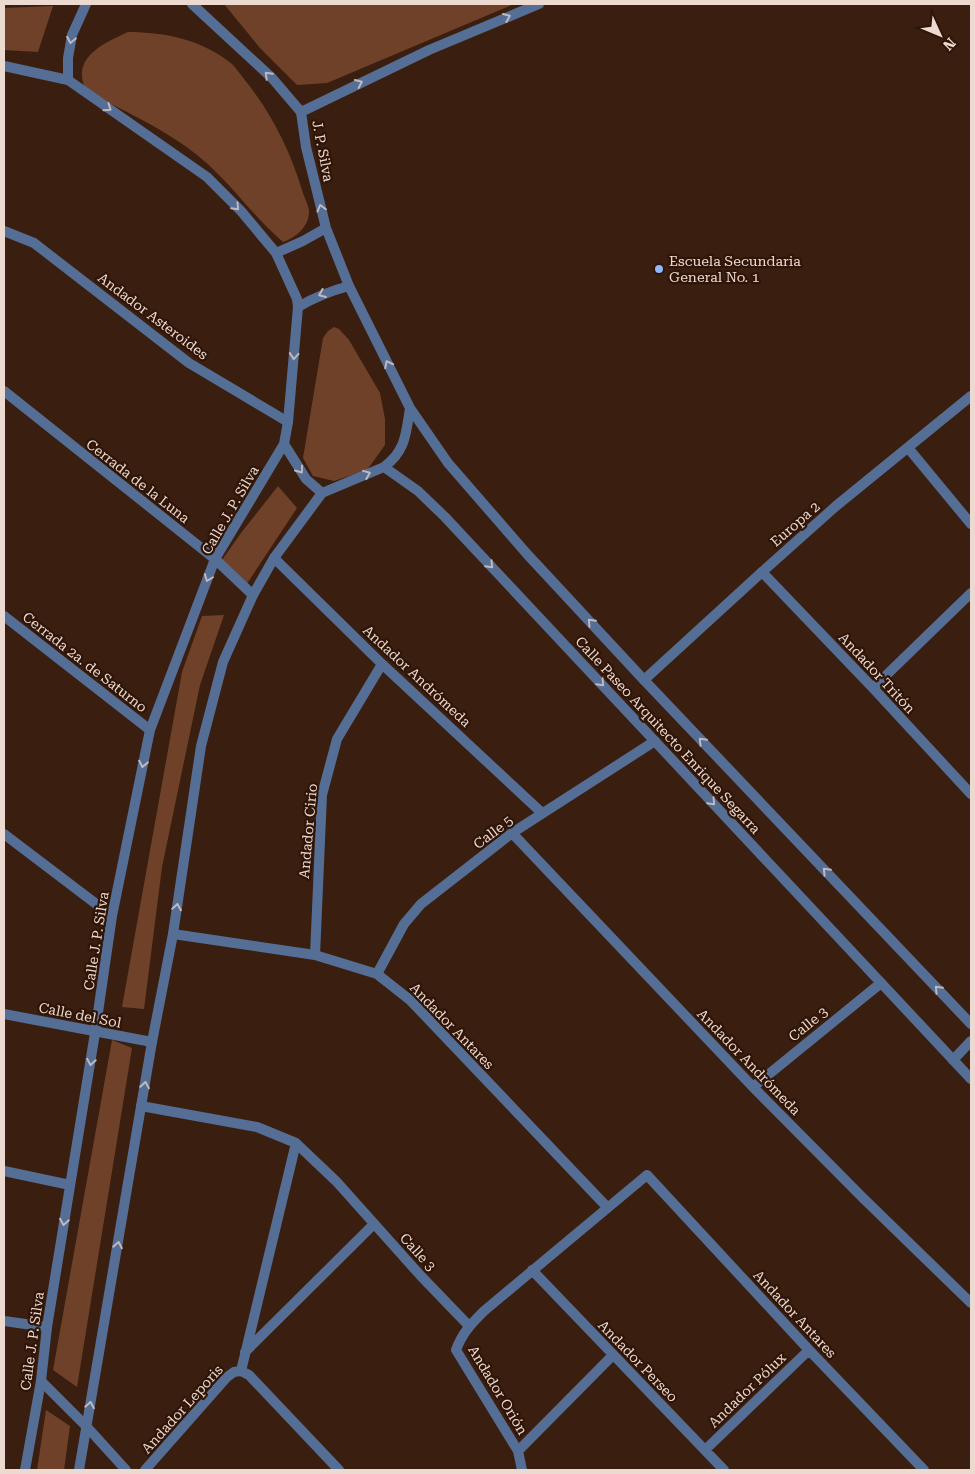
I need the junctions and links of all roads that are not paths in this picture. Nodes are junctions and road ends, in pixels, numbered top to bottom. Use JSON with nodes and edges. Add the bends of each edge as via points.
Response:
{"nodes":[{"id":1,"x":86,"y":4,"type":"edge"},
{"id":2,"x":192,"y":4,"type":"edge"},
{"id":3,"x":539,"y":4,"type":"edge"},
{"id":4,"x":4,"y":66,"type":"edge"},
{"id":5,"x":68,"y":80,"type":"junction"},
{"id":6,"x":301,"y":112,"type":"junction"},
{"id":7,"x":326,"y":228,"type":"junction"},
{"id":8,"x":4,"y":231,"type":"edge"},
{"id":9,"x":276,"y":252,"type":"junction"},
{"id":10,"x":349,"y":286,"type":"junction"},
{"id":11,"x":298,"y":307,"type":"junction"},
{"id":12,"x":4,"y":391,"type":"edge"},
{"id":13,"x":971,"y":396,"type":"edge"},
{"id":14,"x":410,"y":408,"type":"junction"},
{"id":15,"x":288,"y":422,"type":"junction"},
{"id":16,"x":284,"y":444,"type":"junction"},
{"id":17,"x":909,"y":449,"type":"junction"},
{"id":18,"x":384,"y":467,"type":"junction"},
{"id":19,"x":322,"y":492,"type":"junction"},
{"id":20,"x":971,"y":524,"type":"edge"},
{"id":21,"x":274,"y":558,"type":"junction"},
{"id":22,"x":215,"y":559,"type":"junction"},
{"id":23,"x":762,"y":572,"type":"junction"},
{"id":24,"x":971,"y":593,"type":"edge"},
{"id":25,"x":253,"y":595,"type":"junction"},
{"id":26,"x":4,"y":616,"type":"edge"},
{"id":27,"x":382,"y":664,"type":"junction"},
{"id":28,"x":644,"y":680,"type":"junction"},
{"id":29,"x":873,"y":688,"type":"junction"},
{"id":30,"x":150,"y":730,"type":"junction"},
{"id":31,"x":655,"y":741,"type":"junction"},
{"id":32,"x":971,"y":794,"type":"edge"},
{"id":33,"x":542,"y":813,"type":"junction"},
{"id":34,"x":512,"y":833,"type":"junction"},
{"id":35,"x":4,"y":834,"type":"edge"},
{"id":36,"x":112,"y":916,"type":"junction"},
{"id":37,"x":173,"y":934,"type":"junction"},
{"id":38,"x":314,"y":955,"type":"junction"},
{"id":39,"x":377,"y":974,"type":"junction"},
{"id":40,"x":881,"y":983,"type":"junction"},
{"id":41,"x":4,"y":1014,"type":"edge"},
{"id":42,"x":971,"y":1024,"type":"edge"},
{"id":43,"x":95,"y":1033,"type":"junction"},
{"id":44,"x":971,"y":1041,"type":"edge"},
{"id":45,"x":152,"y":1042,"type":"junction"},
{"id":46,"x":952,"y":1060,"type":"junction"},
{"id":47,"x":971,"y":1078,"type":"edge"},
{"id":48,"x":753,"y":1087,"type":"junction"},
{"id":49,"x":142,"y":1106,"type":"junction"},
{"id":50,"x":296,"y":1143,"type":"junction"},
{"id":51,"x":4,"y":1171,"type":"edge"},
{"id":52,"x":70,"y":1186,"type":"junction"},
{"id":53,"x":607,"y":1207,"type":"junction"},
{"id":54,"x":374,"y":1224,"type":"junction"},
{"id":55,"x":532,"y":1270,"type":"junction"},
{"id":56,"x":971,"y":1303,"type":"edge"},
{"id":57,"x":4,"y":1321,"type":"edge"},
{"id":58,"x":47,"y":1326,"type":"junction"},
{"id":59,"x":469,"y":1326,"type":"junction"},
{"id":60,"x":809,"y":1350,"type":"junction"},
{"id":61,"x":245,"y":1352,"type":"junction"},
{"id":62,"x":613,"y":1355,"type":"junction"},
{"id":63,"x":241,"y":1371,"type":"junction"},
{"id":64,"x":40,"y":1381,"type":"junction"},
{"id":65,"x":87,"y":1427,"type":"junction"},
{"id":66,"x":705,"y":1450,"type":"junction"},
{"id":67,"x":518,"y":1451,"type":"junction"},
{"id":68,"x":25,"y":1470,"type":"edge"},
{"id":69,"x":80,"y":1470,"type":"edge"},
{"id":70,"x":126,"y":1470,"type":"edge"},
{"id":71,"x":145,"y":1470,"type":"edge"},
{"id":72,"x":339,"y":1470,"type":"edge"},
{"id":73,"x":522,"y":1470,"type":"edge"},
{"id":74,"x":724,"y":1470,"type":"edge"},
{"id":75,"x":924,"y":1470,"type":"edge"}],
"edges":[{"from":1,"to":5,"type":"street","one_way":true,"via":[[72,34]]},
{"from":6,"to":2,"type":"street","one_way":true,"via":[[272,78]]},
{"from":6,"to":3,"type":"street","name":"J. P. Silva","one_way":true,"via":[[429,50]]},
{"from":4,"to":5,"type":"street"},
{"from":5,"to":9,"type":"street","one_way":true,"via":[[207,178]]},
{"from":7,"to":6,"type":"street","name":"J. P. Silva","one_way":true},
{"from":7,"to":9,"type":"street"},
{"from":7,"to":10,"type":"street","name":"J. P. Silva"},
{"from":8,"to":15,"type":"street","name":"Andador Asteroides","via":[[34,243],[189,363]]},
{"from":9,"to":11,"type":"street","via":[[298,299]]},
{"from":10,"to":11,"type":"street","one_way":true,"via":[[330,290]]},
{"from":14,"to":10,"type":"street","name":"J. P. Silva","one_way":true},
{"from":11,"to":15,"type":"street","one_way":true},
{"from":12,"to":22,"type":"street","name":"Cerrada de la Luna"},
{"from":13,"to":17,"type":"street","name":"Europa 2"},
{"from":14,"to":18,"type":"street","via":[[406,437],[396,458]]},
{"from":28,"to":14,"type":"street","name":"Calle Paseo Arquitecto Enrique Segarra","one_way":true,"via":[[448,464]]},
{"from":15,"to":16,"type":"street"},
{"from":16,"to":19,"type":"street","one_way":true,"via":[[306,479]]},
{"from":16,"to":22,"type":"street","name":"Calle J. P. Silva"},
{"from":17,"to":20,"type":"street"},
{"from":17,"to":23,"type":"street","name":"Europa 2","via":[[836,506]]},
{"from":19,"to":18,"type":"street","one_way":true},
{"from":18,"to":31,"type":"street","name":"Calle Paseo Arquitecto Enrique Segarra","one_way":true,"via":[[418,491],[445,517]]},
{"from":19,"to":21,"type":"street"},
{"from":21,"to":25,"type":"street"},
{"from":21,"to":27,"type":"street","name":"Andador Andrómeda"},
{"from":22,"to":25,"type":"street","name":"Cerrada de la Luna"},
{"from":22,"to":30,"type":"street","name":"Calle J. P. Silva","one_way":true},
{"from":23,"to":28,"type":"street","name":"Europa 2"},
{"from":23,"to":29,"type":"street","name":"Andador Tritón"},
{"from":24,"to":29,"type":"street"},
{"from":37,"to":25,"type":"street","one_way":true,"via":[[202,746],[223,662]]},
{"from":26,"to":30,"type":"street","name":"Cerrada 2a. de Saturno"},
{"from":27,"to":33,"type":"street","name":"Andador Andrómeda"},
{"from":27,"to":38,"type":"street","name":"Andador Cirio","via":[[337,739],[322,795]]},
{"from":42,"to":28,"type":"street","name":"Calle Paseo Arquitecto Enrique Segarra","one_way":true},
{"from":29,"to":32,"type":"street","name":"Andador Tritón"},
{"from":30,"to":36,"type":"street","name":"Calle J. P. Silva","one_way":true},
{"from":31,"to":33,"type":"street","name":"Calle 5"},
{"from":31,"to":40,"type":"street","name":"Calle Paseo Arquitecto Enrique Segarra","one_way":true},
{"from":33,"to":34,"type":"street","name":"Calle 5"},
{"from":34,"to":39,"type":"street","name":"Calle 5","via":[[421,904],[404,924]]},
{"from":34,"to":48,"type":"street","name":"Andador Andrómeda"},
{"from":35,"to":36,"type":"street"},
{"from":36,"to":43,"type":"street","name":"Calle J. P. Silva"},
{"from":37,"to":38,"type":"street","name":"Andador Antares"},
{"from":37,"to":45,"type":"street"},
{"from":38,"to":39,"type":"street","name":"Andador Antares"},
{"from":39,"to":53,"type":"street","name":"Andador Antares","via":[[410,1000]]},
{"from":40,"to":46,"type":"street","name":"Calle Paseo Arquitecto Enrique Segarra"},
{"from":40,"to":48,"type":"street","name":"Calle 3"},
{"from":41,"to":43,"type":"street","name":"Calle del Sol"},
{"from":43,"to":45,"type":"street","name":"Calle del Sol"},
{"from":43,"to":52,"type":"street","name":"Calle J. P. Silva","one_way":true},
{"from":44,"to":46,"type":"street"},
{"from":49,"to":45,"type":"street","one_way":true},
{"from":46,"to":47,"type":"street","name":"Calle Paseo Arquitecto Enrique Segarra"},
{"from":48,"to":56,"type":"street","name":"Andador Andrómeda"},
{"from":49,"to":50,"type":"street","name":"Calle 3","via":[[257,1127]]},
{"from":65,"to":49,"type":"street","one_way":true},
{"from":50,"to":54,"type":"street","name":"Calle 3"},
{"from":50,"to":61,"type":"street"},
{"from":51,"to":52,"type":"street"},
{"from":52,"to":58,"type":"street","name":"Calle J. P. Silva","one_way":true},
{"from":53,"to":55,"type":"street"},
{"from":53,"to":60,"type":"street","name":"Andador Antares","via":[[647,1175]]},
{"from":54,"to":59,"type":"street","name":"Calle 3"},
{"from":54,"to":61,"type":"street"},
{"from":55,"to":59,"type":"street"},
{"from":55,"to":62,"type":"street","name":"Andador Perseo"},
{"from":57,"to":58,"type":"street"},
{"from":58,"to":64,"type":"street","name":"Calle J. P. Silva"},
{"from":59,"to":67,"type":"street","name":"Andador Orión","via":[[456,1350]]},
{"from":60,"to":66,"type":"street","name":"Andador Pólux"},
{"from":60,"to":75,"type":"street","name":"Andador Antares"},
{"from":61,"to":63,"type":"street"},
{"from":62,"to":66,"type":"street","name":"Andador Perseo"},
{"from":62,"to":67,"type":"street"},
{"from":63,"to":71,"type":"street","name":"Andador Leporis","via":[[227,1377]]},
{"from":63,"to":72,"type":"street","via":[[249,1375]]},
{"from":64,"to":65,"type":"street"},
{"from":64,"to":68,"type":"street","name":"Calle J. P. Silva"},
{"from":65,"to":69,"type":"street"},
{"from":65,"to":70,"type":"street"},
{"from":66,"to":74,"type":"street","name":"Andador Perseo"},
{"from":67,"to":73,"type":"street","name":"Andador Orión"}]}
